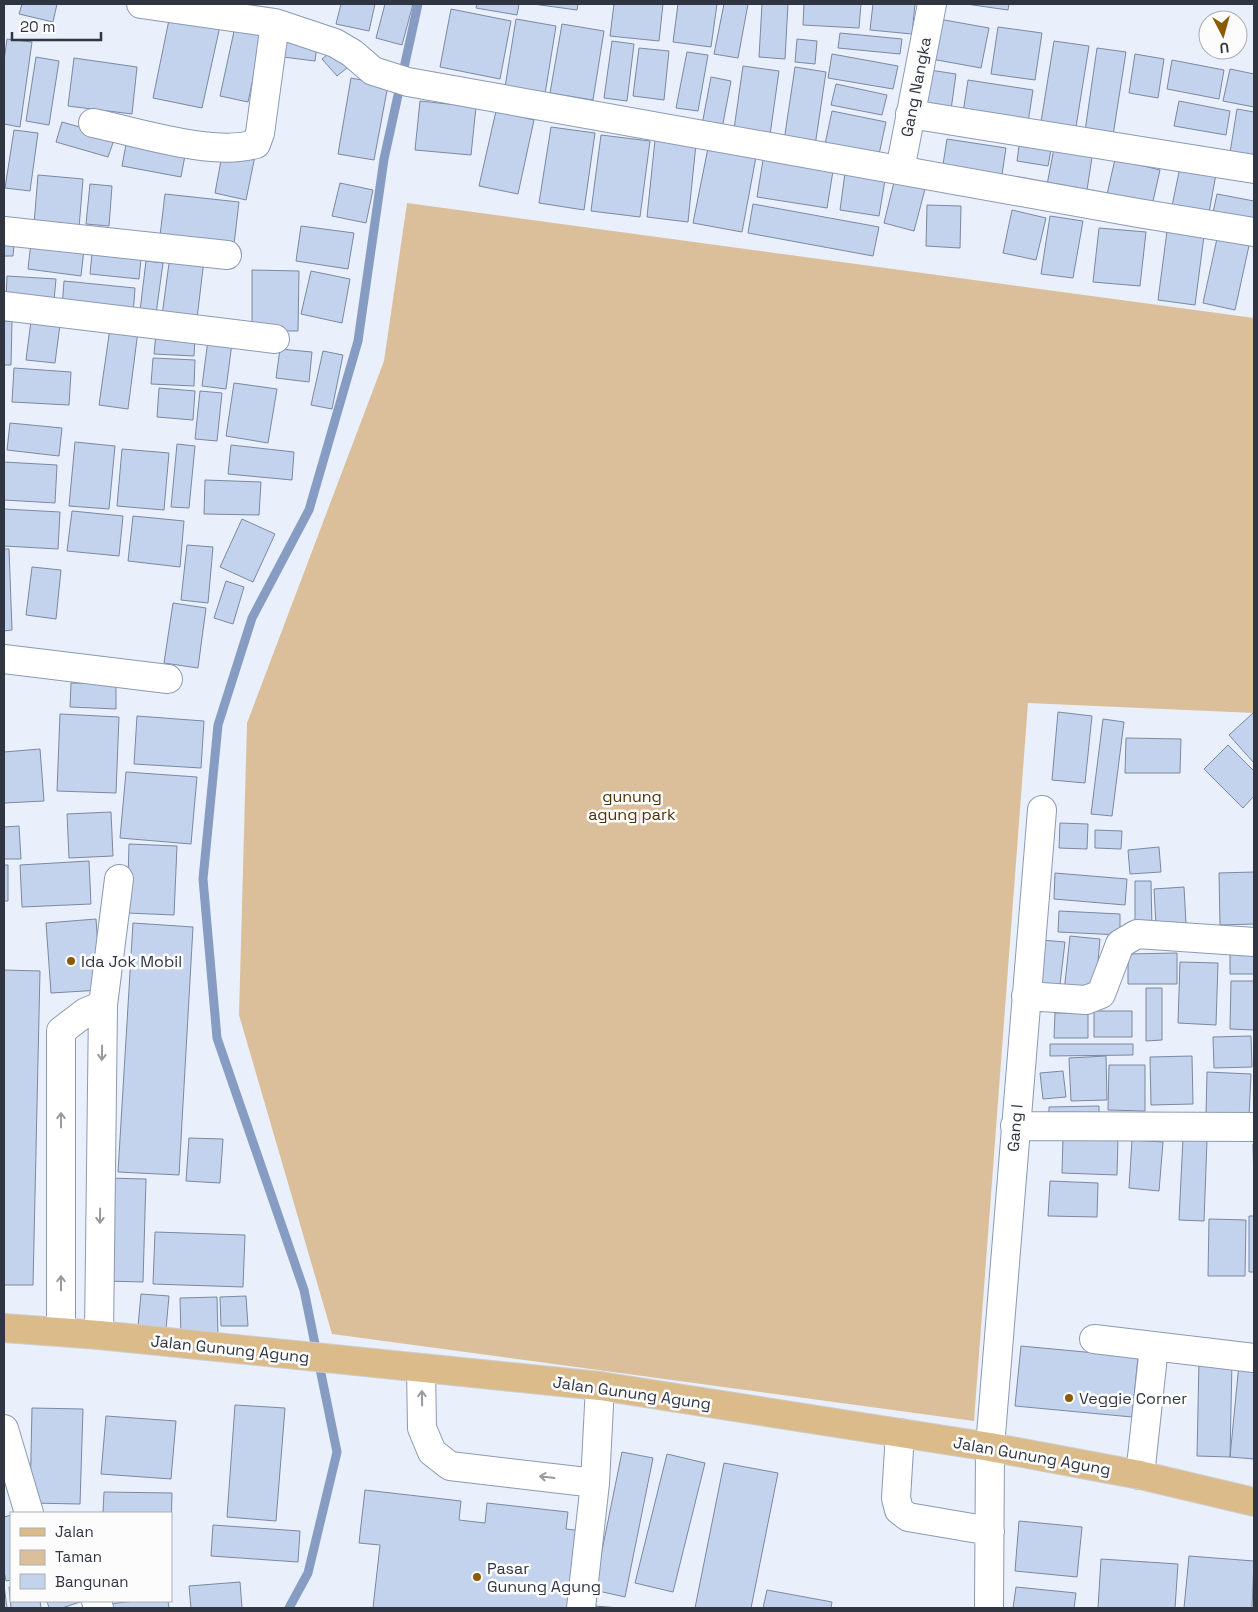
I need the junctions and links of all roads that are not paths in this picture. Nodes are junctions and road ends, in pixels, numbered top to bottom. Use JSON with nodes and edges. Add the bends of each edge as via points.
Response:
{"nodes":[{"id":1,"x":141,"y":4,"type":"edge"},
{"id":2,"x":932,"y":4,"type":"edge"},
{"id":3,"x":275,"y":23,"type":"junction"},
{"id":4,"x":910,"y":114,"type":"junction"},
{"id":5,"x":93,"y":123,"type":"dead end"},
{"id":6,"x":1254,"y":169,"type":"edge"},
{"id":7,"x":900,"y":170,"type":"junction"},
{"id":8,"x":4,"y":230,"type":"edge"},
{"id":9,"x":1254,"y":232,"type":"edge"},
{"id":10,"x":227,"y":255,"type":"dead end"},
{"id":11,"x":4,"y":306,"type":"edge"},
{"id":12,"x":275,"y":339,"type":"dead end"},
{"id":13,"x":4,"y":659,"type":"edge"},
{"id":14,"x":168,"y":679,"type":"dead end"},
{"id":15,"x":1042,"y":810,"type":"dead end"},
{"id":16,"x":119,"y":878,"type":"dead end"},
{"id":17,"x":1254,"y":942,"type":"edge"},
{"id":18,"x":1026,"y":996,"type":"junction"},
{"id":19,"x":103,"y":1005,"type":"junction"},
{"id":20,"x":1015,"y":1126,"type":"junction"},
{"id":21,"x":1254,"y":1127,"type":"edge"},
{"id":22,"x":4,"y":1328,"type":"edge"},
{"id":23,"x":62,"y":1332,"type":"junction"},
{"id":24,"x":99,"y":1335,"type":"junction"},
{"id":25,"x":1094,"y":1339,"type":"dead end"},
{"id":26,"x":1154,"y":1347,"type":"junction"},
{"id":27,"x":1254,"y":1358,"type":"edge"},
{"id":28,"x":421,"y":1368,"type":"junction"},
{"id":29,"x":600,"y":1386,"type":"junction"},
{"id":30,"x":4,"y":1429,"type":"edge"},
{"id":31,"x":900,"y":1433,"type":"junction"},
{"id":32,"x":990,"y":1447,"type":"junction"},
{"id":33,"x":1140,"y":1475,"type":"junction"},
{"id":34,"x":595,"y":1482,"type":"junction"},
{"id":35,"x":1254,"y":1502,"type":"edge"},
{"id":36,"x":19,"y":1505,"type":"edge"},
{"id":37,"x":990,"y":1531,"type":"junction"},
{"id":38,"x":581,"y":1608,"type":"edge"},
{"id":39,"x":989,"y":1608,"type":"edge"}],
"edges":[{"from":1,"to":3,"type":"street"},
{"from":2,"to":4,"type":"street","name":"Gang Nangka"},
{"from":3,"to":5,"type":"street","via":[[256,144],[241,148],[213,148]]},
{"from":3,"to":7,"type":"street","via":[[335,43],[374,71],[408,82]]},
{"from":4,"to":6,"type":"street"},
{"from":4,"to":7,"type":"street","name":"Gang Nangka"},
{"from":7,"to":9,"type":"street"},
{"from":8,"to":10,"type":"street"},
{"from":11,"to":12,"type":"street"},
{"from":13,"to":14,"type":"street"},
{"from":15,"to":18,"type":"street","name":"Gang I"},
{"from":16,"to":19,"type":"street"},
{"from":17,"to":18,"type":"street","via":[[1137,934],[1120,944],[1101,994],[1086,1000]]},
{"from":18,"to":20,"type":"street","name":"Gang I"},
{"from":23,"to":19,"type":"street","one_way":true,"via":[[61,1031],[86,1012]]},
{"from":19,"to":24,"type":"street","one_way":true},
{"from":20,"to":21,"type":"street"},
{"from":20,"to":32,"type":"street","name":"Gang I"},
{"from":22,"to":23,"type":"main road","name":"Jalan Gunung Agung"},
{"from":23,"to":24,"type":"main road","name":"Jalan Gunung Agung"},
{"from":24,"to":28,"type":"main road","name":"Jalan Gunung Agung"},
{"from":25,"to":26,"type":"street"},
{"from":26,"to":27,"type":"street"},
{"from":26,"to":33,"type":"street"},
{"from":28,"to":29,"type":"main road","name":"Jalan Gunung Agung"},
{"from":34,"to":28,"type":"street","one_way":true,"via":[[450,1466],[432,1452],[422,1428]]},
{"from":29,"to":31,"type":"main road","name":"Jalan Gunung Agung"},
{"from":29,"to":34,"type":"street"},
{"from":30,"to":36,"type":"street"},
{"from":31,"to":32,"type":"main road","name":"Jalan Gunung Agung"},
{"from":31,"to":37,"type":"street","via":[[896,1498],[899,1510],[908,1517]]},
{"from":32,"to":33,"type":"main road","name":"Jalan Gunung Agung"},
{"from":32,"to":37,"type":"street","name":"Gang I"},
{"from":33,"to":35,"type":"main road","name":"Jalan Gunung Agung"},
{"from":34,"to":38,"type":"street"},
{"from":37,"to":39,"type":"street","name":"Gang I"}]}
